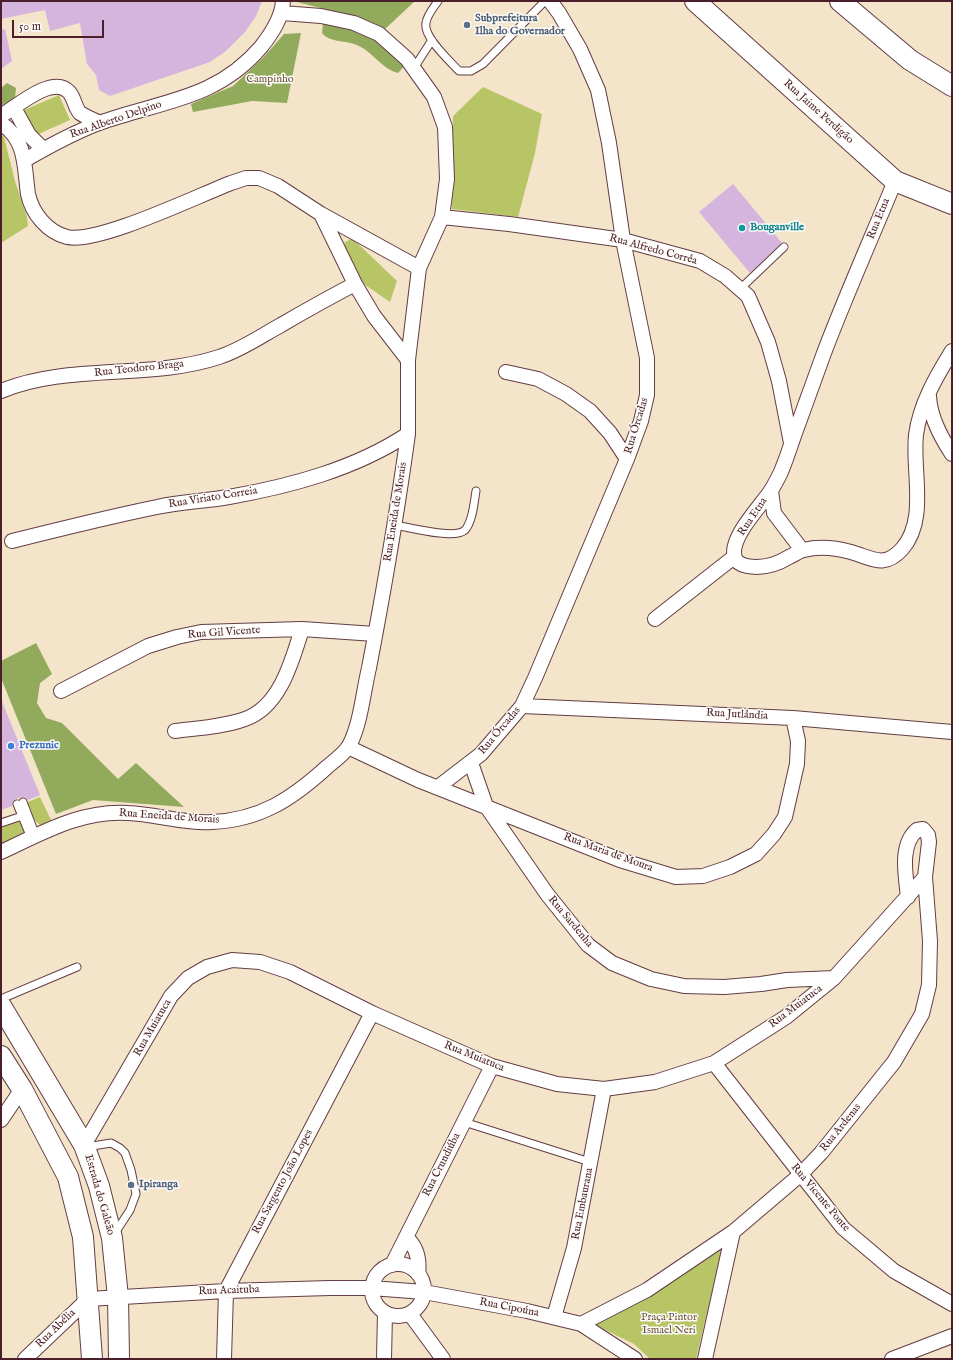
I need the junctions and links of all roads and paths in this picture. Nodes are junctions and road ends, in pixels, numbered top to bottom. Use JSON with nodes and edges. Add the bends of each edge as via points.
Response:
{"nodes":[{"id":1,"x":438,"y":1,"type":"edge"},
{"id":2,"x":545,"y":1,"type":"edge"},
{"id":3,"x":550,"y":1,"type":"edge"},
{"id":4,"x":695,"y":1,"type":"edge"},
{"id":5,"x":840,"y":1,"type":"edge"},
{"id":6,"x":283,"y":7,"type":"edge"},
{"id":7,"x":432,"y":40,"type":"junction"},
{"id":8,"x":414,"y":68,"type":"junction"},
{"id":9,"x":952,"y":86,"type":"edge"},
{"id":10,"x":14,"y":108,"type":"junction"},
{"id":11,"x":80,"y":113,"type":"junction"},
{"id":12,"x":1,"y":116,"type":"edge"},
{"id":13,"x":1,"y":123,"type":"edge"},
{"id":14,"x":100,"y":123,"type":"junction"},
{"id":15,"x":71,"y":134,"type":"junction"},
{"id":16,"x":24,"y":138,"type":"junction"},
{"id":17,"x":43,"y":149,"type":"junction"},
{"id":18,"x":25,"y":160,"type":"junction"},
{"id":19,"x":895,"y":182,"type":"junction"},
{"id":20,"x":952,"y":204,"type":"edge"},
{"id":21,"x":321,"y":214,"type":"junction"},
{"id":22,"x":442,"y":217,"type":"junction"},
{"id":23,"x":623,"y":240,"type":"junction"},
{"id":24,"x":784,"y":246,"type":"dead end"},
{"id":25,"x":419,"y":268,"type":"junction"},
{"id":26,"x":355,"y":284,"type":"junction"},
{"id":27,"x":740,"y":289,"type":"junction"},
{"id":28,"x":952,"y":350,"type":"edge"},
{"id":29,"x":408,"y":360,"type":"junction"},
{"id":30,"x":506,"y":372,"type":"dead end"},
{"id":31,"x":1,"y":391,"type":"edge"},
{"id":32,"x":928,"y":393,"type":"junction"},
{"id":33,"x":408,"y":434,"type":"junction"},
{"id":34,"x":791,"y":444,"type":"junction"},
{"id":35,"x":952,"y":454,"type":"edge"},
{"id":36,"x":627,"y":459,"type":"junction"},
{"id":37,"x":476,"y":491,"type":"dead end"},
{"id":38,"x":771,"y":491,"type":"junction"},
{"id":39,"x":394,"y":525,"type":"junction"},
{"id":40,"x":12,"y":540,"type":"dead end"},
{"id":41,"x":802,"y":550,"type":"junction"},
{"id":42,"x":734,"y":557,"type":"junction"},
{"id":43,"x":655,"y":619,"type":"dead end"},
{"id":44,"x":302,"y":629,"type":"junction"},
{"id":45,"x":375,"y":634,"type":"junction"},
{"id":46,"x":62,"y":691,"type":"dead end"},
{"id":47,"x":522,"y":706,"type":"junction"},
{"id":48,"x":793,"y":718,"type":"junction"},
{"id":49,"x":175,"y":731,"type":"dead end"},
{"id":50,"x":952,"y":732,"type":"edge"},
{"id":51,"x":348,"y":747,"type":"junction"},
{"id":52,"x":471,"y":763,"type":"junction"},
{"id":53,"x":438,"y":787,"type":"junction"},
{"id":54,"x":486,"y":806,"type":"junction"},
{"id":55,"x":22,"y":816,"type":"junction"},
{"id":56,"x":1,"y":823,"type":"edge"},
{"id":57,"x":34,"y":837,"type":"junction"},
{"id":58,"x":1,"y":852,"type":"edge"},
{"id":59,"x":925,"y":877,"type":"junction"},
{"id":60,"x":908,"y":897,"type":"junction"},
{"id":61,"x":77,"y":967,"type":"dead end"},
{"id":62,"x":834,"y":978,"type":"junction"},
{"id":63,"x":1,"y":999,"type":"edge"},
{"id":64,"x":1,"y":1006,"type":"edge"},
{"id":65,"x":372,"y":1013,"type":"junction"},
{"id":66,"x":1,"y":1056,"type":"edge"},
{"id":67,"x":714,"y":1063,"type":"junction"},
{"id":68,"x":492,"y":1066,"type":"junction"},
{"id":69,"x":22,"y":1089,"type":"junction"},
{"id":70,"x":604,"y":1089,"type":"junction"},
{"id":71,"x":1,"y":1120,"type":"edge"},
{"id":72,"x":464,"y":1122,"type":"junction"},
{"id":73,"x":85,"y":1146,"type":"junction"},
{"id":74,"x":590,"y":1162,"type":"junction"},
{"id":75,"x":800,"y":1175,"type":"junction"},
{"id":76,"x":733,"y":1232,"type":"junction"},
{"id":77,"x":406,"y":1237,"type":"junction"},
{"id":78,"x":112,"y":1238,"type":"junction"},
{"id":79,"x":392,"y":1265,"type":"junction"},
{"id":80,"x":418,"y":1274,"type":"junction"},
{"id":81,"x":371,"y":1288,"type":"junction"},
{"id":82,"x":226,"y":1291,"type":"junction"},
{"id":83,"x":424,"y":1292,"type":"junction"},
{"id":84,"x":118,"y":1297,"type":"junction"},
{"id":85,"x":88,"y":1299,"type":"junction"},
{"id":86,"x":952,"y":1304,"type":"edge"},
{"id":87,"x":385,"y":1313,"type":"junction"},
{"id":88,"x":410,"y":1314,"type":"junction"},
{"id":89,"x":554,"y":1317,"type":"junction"},
{"id":90,"x":581,"y":1324,"type":"junction"},
{"id":91,"x":952,"y":1336,"type":"edge"},
{"id":92,"x":25,"y":1359,"type":"edge"},
{"id":93,"x":92,"y":1359,"type":"edge"},
{"id":94,"x":119,"y":1359,"type":"edge"},
{"id":95,"x":224,"y":1359,"type":"edge"},
{"id":96,"x":384,"y":1359,"type":"edge"},
{"id":97,"x":443,"y":1359,"type":"edge"},
{"id":98,"x":635,"y":1359,"type":"edge"},
{"id":99,"x":705,"y":1359,"type":"edge"},
{"id":100,"x":892,"y":1359,"type":"edge"}],
"edges":[{"from":1,"to":7,"type":"lane","via":[[426,22]]},
{"from":2,"to":7,"type":"lane","via":[[483,64],[471,71],[459,71]]},
{"from":3,"to":23,"type":"street","name":"Rua Órcadas","via":[[580,49],[598,90],[609,143]]},
{"from":4,"to":19,"type":"main road","name":"Rua Jaime Perdigão"},
{"from":5,"to":9,"type":"main road","via":[[910,60]]},
{"from":6,"to":8,"type":"street","name":"Rua Eneida de Morais","via":[[354,22],[379,34]]},
{"from":6,"to":14,"type":"street","name":"Rua Alberto Delpino","via":[[268,38],[249,61],[227,79],[199,93]]},
{"from":7,"to":8,"type":"lane"},
{"from":8,"to":22,"type":"street","name":"Rua Eneida de Morais","via":[[434,97],[445,127],[447,179]]},
{"from":10,"to":11,"type":"street","via":[[45,88],[56,85],[70,92]]},
{"from":10,"to":12,"type":"street"},
{"from":10,"to":16,"type":"street"},
{"from":11,"to":14,"type":"street"},
{"from":11,"to":15,"type":"street"},
{"from":13,"to":16,"type":"street"},
{"from":14,"to":15,"type":"street","name":"Rua Alberto Delpino"},
{"from":15,"to":17,"type":"street","name":"Rua Alberto Delpino"},
{"from":16,"to":17,"type":"street"},
{"from":16,"to":18,"type":"street"},
{"from":17,"to":18,"type":"street","name":"Rua Alberto Delpino"},
{"from":18,"to":21,"type":"street","via":[[29,199],[39,218],[53,230],[67,237],[88,237],[116,229],[246,178],[259,178],[278,186]]},
{"from":19,"to":20,"type":"main road","name":"Rua Jaime Perdigão"},
{"from":19,"to":34,"type":"street","name":"Rua Etna","via":[[825,350]]},
{"from":21,"to":25,"type":"street"},
{"from":21,"to":26,"type":"street"},
{"from":22,"to":23,"type":"street","name":"Rua Alfredo Corrêa"},
{"from":22,"to":25,"type":"street","name":"Rua Eneida de Morais"},
{"from":23,"to":27,"type":"street","name":"Rua Alfredo Corrêa","via":[[700,261],[725,276]]},
{"from":23,"to":36,"type":"street","name":"Rua Órcadas","via":[[648,358],[647,395]]},
{"from":24,"to":27,"type":"lane"},
{"from":25,"to":29,"type":"street","name":"Rua Eneida de Morais"},
{"from":26,"to":29,"type":"street","via":[[374,316]]},
{"from":26,"to":31,"type":"street","name":"Rua Teodoro Braga","via":[[248,344],[219,357],[165,369],[58,377]]},
{"from":27,"to":34,"type":"street","name":"Rua Alfredo Corrêa","via":[[748,296],[768,342],[779,381]]},
{"from":28,"to":32,"type":"street"},
{"from":29,"to":33,"type":"street","name":"Rua Eneida de Morais"},
{"from":30,"to":36,"type":"street","via":[[538,379],[590,411],[610,432]]},
{"from":32,"to":35,"type":"street","via":[[930,411]]},
{"from":32,"to":41,"type":"street","via":[[916,435],[916,517],[912,535],[902,549],[892,558],[881,561],[829,547]]},
{"from":33,"to":39,"type":"street","name":"Rua Eneida de Morais"},
{"from":33,"to":40,"type":"street","name":"Rua Viriato Correia","via":[[388,447],[337,469],[282,486],[157,507]]},
{"from":34,"to":38,"type":"street","name":"Rua Etna"},
{"from":36,"to":47,"type":"street","name":"Rua Órcadas"},
{"from":37,"to":39,"type":"lane","via":[[470,519],[466,529],[460,533]]},
{"from":38,"to":41,"type":"street","via":[[774,513]]},
{"from":38,"to":42,"type":"street","name":"Rua Etna","via":[[742,531]]},
{"from":39,"to":45,"type":"street","name":"Rua Eneida de Morais"},
{"from":41,"to":42,"type":"street","via":[[780,563],[762,568],[744,566]]},
{"from":42,"to":43,"type":"street"},
{"from":44,"to":45,"type":"street","name":"Rua Gil Vicente"},
{"from":44,"to":46,"type":"street","name":"Rua Gil Vicente","via":[[201,632],[176,637],[148,646]]},
{"from":44,"to":49,"type":"street","via":[[284,677],[272,698],[258,712],[229,723]]},
{"from":45,"to":51,"type":"street","name":"Rua Eneida de Morais","via":[[358,722]]},
{"from":47,"to":48,"type":"street","name":"Rua Jutlândia"},
{"from":47,"to":52,"type":"street","name":"Rua Órcadas"},
{"from":48,"to":50,"type":"street","name":"Rua Jutlândia"},
{"from":48,"to":54,"type":"street","name":"Rua Maria de Moura","via":[[798,741],[797,764],[785,817],[756,854],[730,867],[703,876],[676,877],[620,860]]},
{"from":51,"to":53,"type":"street","name":"Rua Maria de Moura"},
{"from":51,"to":57,"type":"street","name":"Rua Eneida de Morais","via":[[288,799],[264,812],[234,821],[209,822],[128,813],[100,813],[79,817]]},
{"from":52,"to":53,"type":"street","name":"Rua Órcadas"},
{"from":52,"to":54,"type":"street","name":"Rua Sardenha"},
{"from":53,"to":54,"type":"street","name":"Rua Maria de Moura"},
{"from":54,"to":62,"type":"street","name":"Rua Sardenha","via":[[568,921],[588,945],[612,963],[651,979],[684,986],[724,987]]},
{"from":55,"to":56,"type":"lane"},
{"from":55,"to":57,"type":"lane"},
{"from":55,"to":57,"type":"lane","via":[[20,803]]},
{"from":57,"to":58,"type":"street","name":"Rua Eneida de Morais"},
{"from":59,"to":60,"type":"street","name":"Rua Muiatuca"},
{"from":59,"to":60,"type":"street","name":"Rua Ardenas","via":[[929,842],[928,835],[923,829],[917,830],[909,841],[905,860]]},
{"from":59,"to":75,"type":"street","name":"Rua Ardenas","via":[[930,941],[930,985],[922,1014],[894,1062],[821,1153]]},
{"from":60,"to":62,"type":"street","name":"Rua Muiatuca"},
{"from":61,"to":63,"type":"lane"},
{"from":62,"to":67,"type":"street","name":"Rua Muiatuca","via":[[786,1017]]},
{"from":64,"to":73,"type":"main road","name":"Estrada do Galeão"},
{"from":65,"to":68,"type":"street","name":"Rua Muiatuca"},
{"from":65,"to":73,"type":"street","name":"Rua Muiatuca","via":[[290,972],[260,962],[232,960],[207,967],[188,978],[171,996]]},
{"from":65,"to":82,"type":"street","name":"Rua Sargento João Lopes"},
{"from":66,"to":69,"type":"main road"},
{"from":67,"to":70,"type":"street","name":"Rua Muiatuca","via":[[655,1082]]},
{"from":67,"to":75,"type":"street","name":"Rua Vicente Ponte"},
{"from":68,"to":70,"type":"street","name":"Rua Muiatuca","via":[[557,1084]]},
{"from":68,"to":72,"type":"street","name":"Rua Crundiúba"},
{"from":69,"to":71,"type":"street"},
{"from":69,"to":85,"type":"main road","via":[[68,1177],[83,1237]]},
{"from":70,"to":74,"type":"street","name":"Rua Embaurana"},
{"from":72,"to":74,"type":"lane"},
{"from":72,"to":77,"type":"street","name":"Rua Crundiúba"},
{"from":73,"to":78,"type":"main road","name":"Estrada do Galeão","via":[[99,1186]]},
{"from":73,"to":78,"type":"lane","via":[[111,1144],[120,1148],[125,1153],[131,1170],[136,1194],[130,1210]]},
{"from":74,"to":89,"type":"street","name":"Rua Embaurana","via":[[574,1248]]},
{"from":75,"to":76,"type":"street","name":"Rua Ardenas"},
{"from":75,"to":86,"type":"street","name":"Rua Vicente Ponte","via":[[843,1228],[894,1271]]},
{"from":76,"to":90,"type":"street","name":"Rua Ardenas","via":[[647,1290]]},
{"from":76,"to":99,"type":"street"},
{"from":77,"to":79,"type":"street","name":"Rua Crundiúba"},
{"from":77,"to":80,"type":"street","via":[[412,1242],[420,1262]]},
{"from":78,"to":84,"type":"main road","name":"Estrada do Galeão"},
{"from":79,"to":80,"type":"street","via":[[410,1268]]},
{"from":79,"to":81,"type":"street","via":[[375,1277]]},
{"from":80,"to":83,"type":"street"},
{"from":81,"to":82,"type":"street","name":"Rua Acaituba"},
{"from":81,"to":83,"type":"street","name":"Rua Cipoúna"},
{"from":81,"to":87,"type":"street","via":[[372,1298],[377,1307]]},
{"from":82,"to":84,"type":"street","name":"Rua Acaituba"},
{"from":82,"to":95,"type":"street","name":"Rua Sargento João Lopes"},
{"from":83,"to":88,"type":"street","via":[[420,1305]]},
{"from":83,"to":89,"type":"street","name":"Rua Cipoúna"},
{"from":84,"to":85,"type":"street","name":"Rua Acaituba"},
{"from":84,"to":94,"type":"main road","name":"Estrada do Galeão"},
{"from":85,"to":92,"type":"street","name":"Rua Abélia"},
{"from":85,"to":93,"type":"main road"},
{"from":87,"to":88,"type":"street","via":[[398,1317]]},
{"from":87,"to":96,"type":"street"},
{"from":88,"to":97,"type":"street"},
{"from":89,"to":90,"type":"street","name":"Rua Cipoúna"},
{"from":90,"to":98,"type":"street","name":"Rua Cipoúna"},
{"from":91,"to":100,"type":"street"}]}
